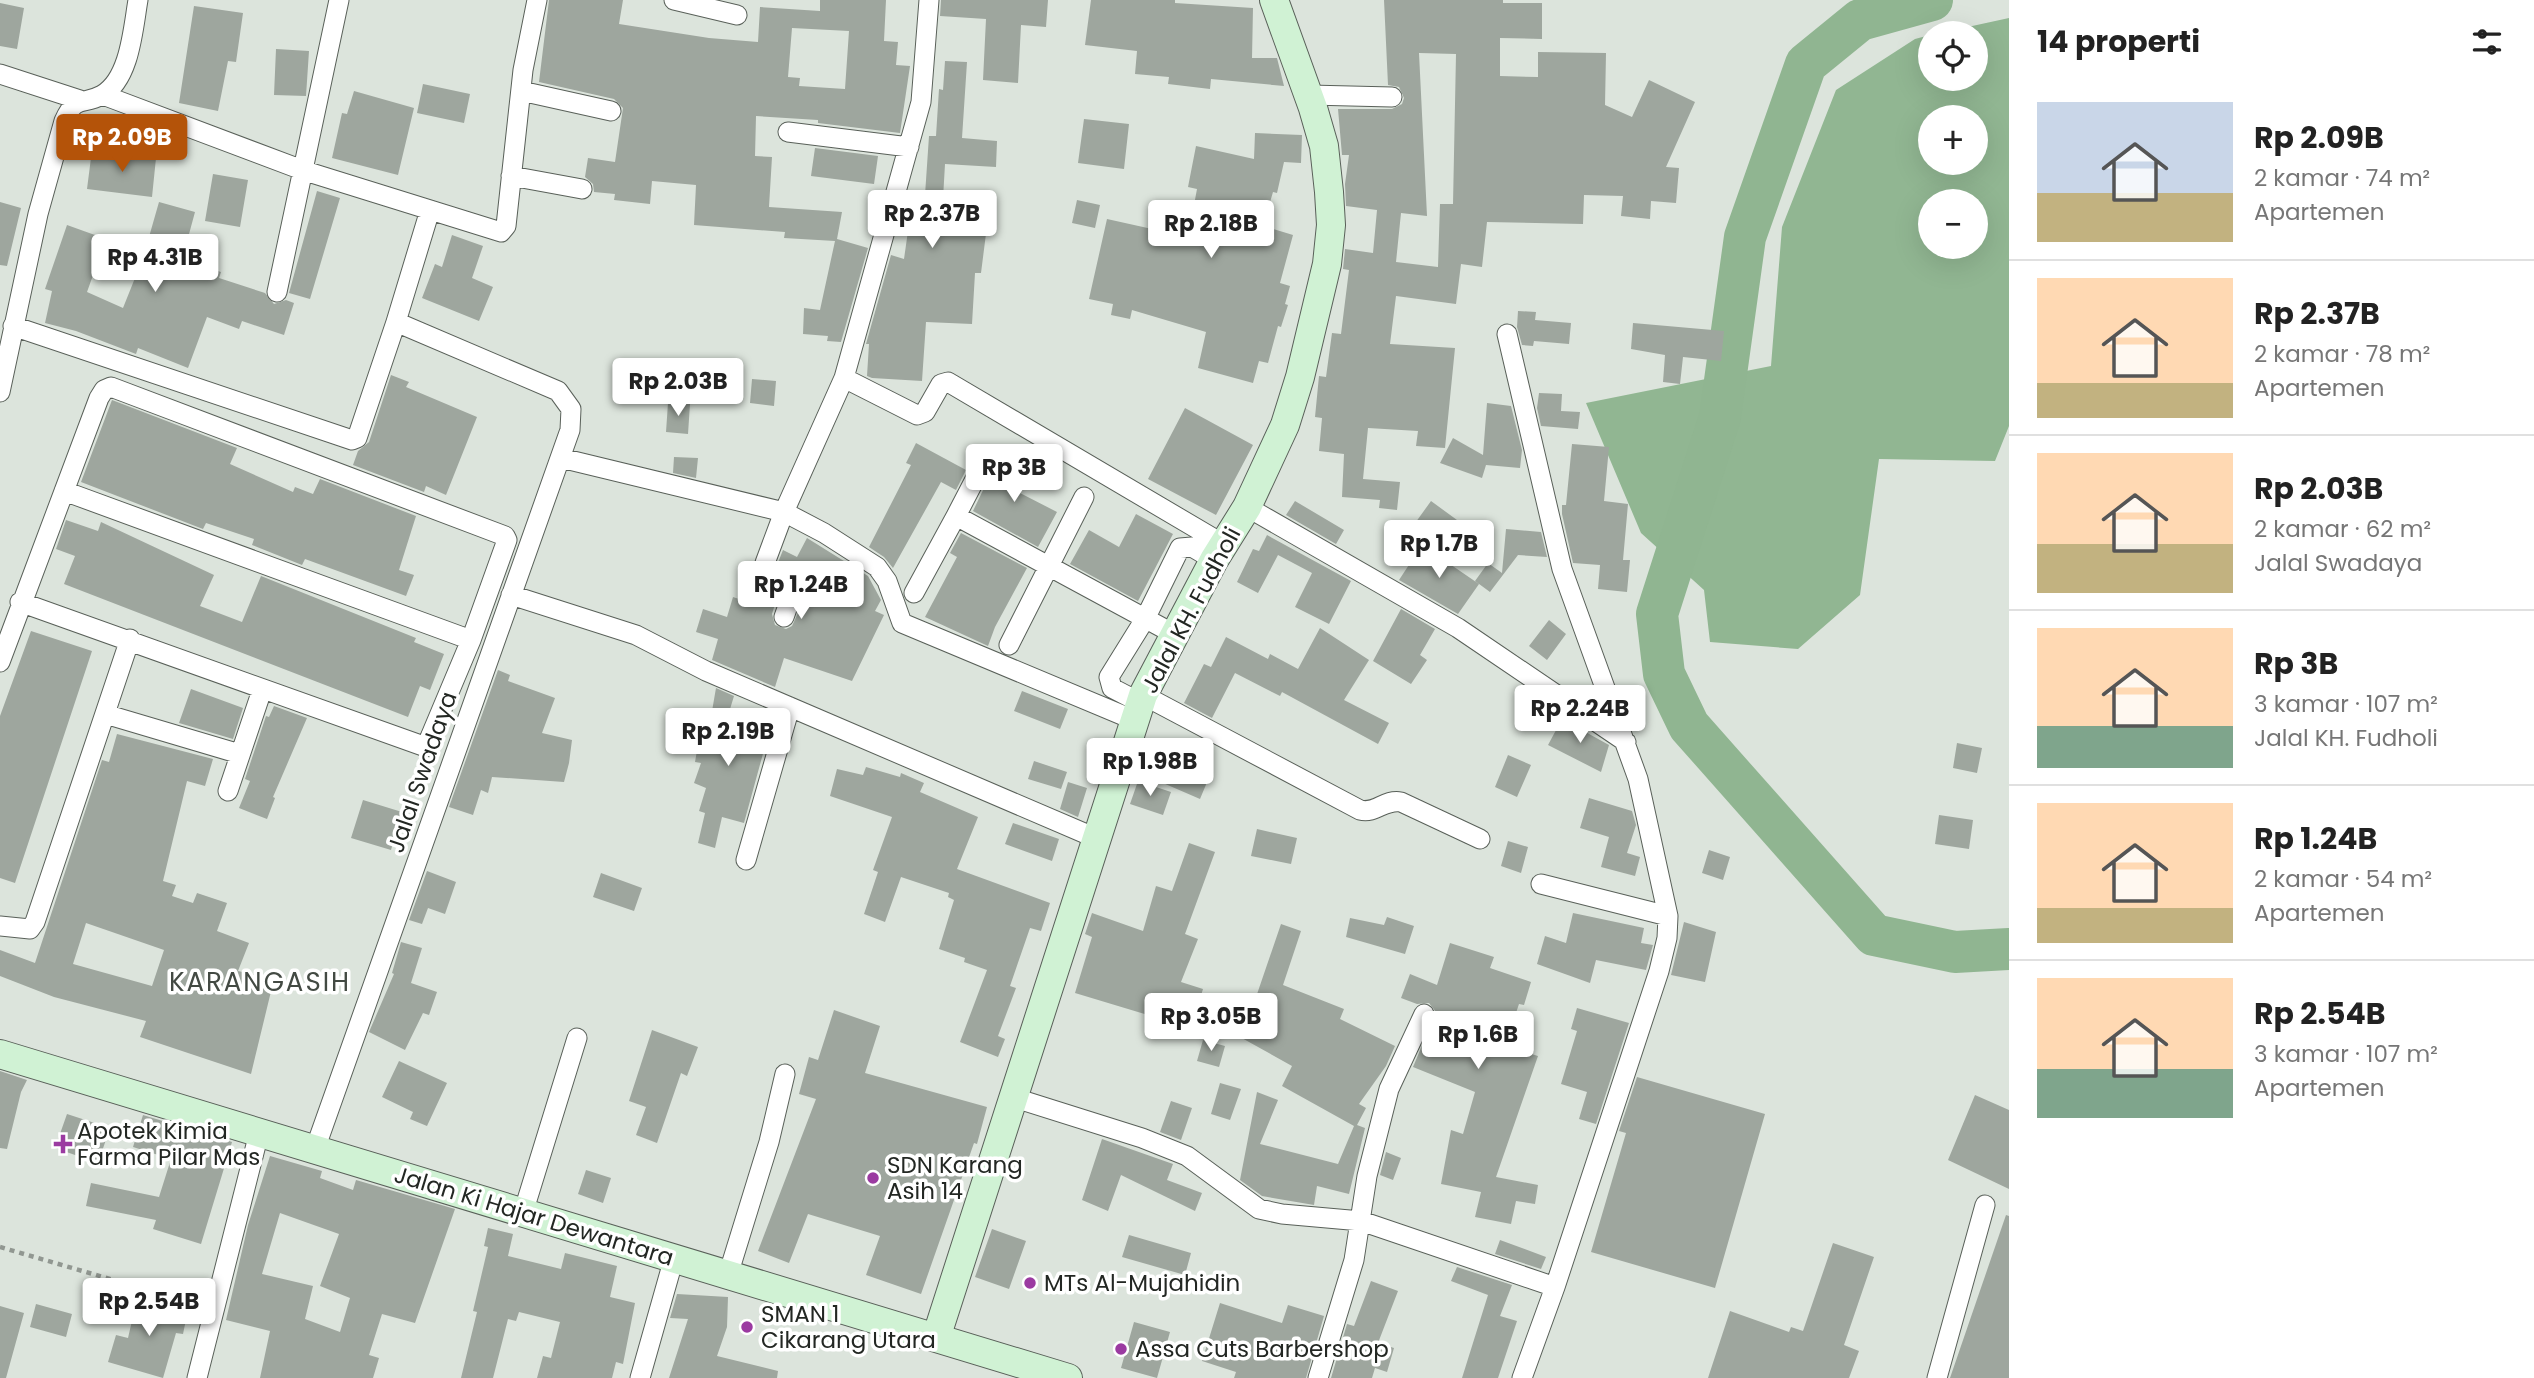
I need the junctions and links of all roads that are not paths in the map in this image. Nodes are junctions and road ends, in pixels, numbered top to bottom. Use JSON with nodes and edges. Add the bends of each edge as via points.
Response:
{"nodes":[{"id":1,"x":138,"y":0,"type":"edge"},
{"id":2,"x":339,"y":0,"type":"edge"},
{"id":3,"x":537,"y":0,"type":"edge"},
{"id":4,"x":674,"y":0,"type":"edge"},
{"id":5,"x":929,"y":0,"type":"edge"},
{"id":6,"x":1274,"y":0,"type":"edge"},
{"id":7,"x":737,"y":15,"type":"dead end"},
{"id":8,"x":0,"y":74,"type":"edge"},
{"id":9,"x":521,"y":91,"type":"junction"},
{"id":10,"x":103,"y":95,"type":"junction"},
{"id":11,"x":1309,"y":95,"type":"junction"},
{"id":12,"x":1392,"y":97,"type":"dead end"},
{"id":13,"x":80,"y":100,"type":"junction"},
{"id":14,"x":611,"y":111,"type":"dead end"},
{"id":15,"x":788,"y":132,"type":"dead end"},
{"id":16,"x":909,"y":147,"type":"junction"},
{"id":17,"x":305,"y":171,"type":"junction"},
{"id":18,"x":511,"y":176,"type":"junction"},
{"id":19,"x":582,"y":189,"type":"dead end"},
{"id":20,"x":430,"y":210,"type":"junction"},
{"id":21,"x":277,"y":292,"type":"dead end"},
{"id":22,"x":10,"y":314,"type":"edge"},
{"id":23,"x":396,"y":322,"type":"junction"},
{"id":24,"x":1507,"y":334,"type":"dead end"},
{"id":25,"x":844,"y":378,"type":"junction"},
{"id":26,"x":0,"y":392,"type":"edge"},
{"id":27,"x":561,"y":458,"type":"junction"},
{"id":28,"x":984,"y":462,"type":"dead end"},
{"id":29,"x":64,"y":491,"type":"junction"},
{"id":30,"x":1084,"y":497,"type":"dead end"},
{"id":31,"x":1247,"y":507,"type":"junction"},
{"id":32,"x":784,"y":512,"type":"junction"},
{"id":33,"x":956,"y":516,"type":"junction"},
{"id":34,"x":1219,"y":552,"type":"junction"},
{"id":35,"x":1050,"y":567,"type":"junction"},
{"id":36,"x":914,"y":593,"type":"dead end"},
{"id":37,"x":510,"y":595,"type":"junction"},
{"id":38,"x":20,"y":602,"type":"junction"},
{"id":39,"x":783,"y":617,"type":"dead end"},
{"id":40,"x":1145,"y":619,"type":"junction"},
{"id":41,"x":1174,"y":634,"type":"junction"},
{"id":42,"x":130,"y":639,"type":"junction"},
{"id":43,"x":471,"y":640,"type":"junction"},
{"id":44,"x":1009,"y":645,"type":"dead end"},
{"id":45,"x":0,"y":662,"type":"edge"},
{"id":46,"x":262,"y":690,"type":"junction"},
{"id":47,"x":1139,"y":706,"type":"junction"},
{"id":48,"x":790,"y":707,"type":"junction"},
{"id":49,"x":105,"y":714,"type":"junction"},
{"id":50,"x":1626,"y":742,"type":"junction"},
{"id":51,"x":240,"y":754,"type":"junction"},
{"id":52,"x":228,"y":791,"type":"dead end"},
{"id":53,"x":1098,"y":839,"type":"junction"},
{"id":54,"x":1480,"y":839,"type":"dead end"},
{"id":55,"x":746,"y":860,"type":"dead end"},
{"id":56,"x":1541,"y":884,"type":"dead end"},
{"id":57,"x":1668,"y":916,"type":"junction"},
{"id":58,"x":0,"y":926,"type":"edge"},
{"id":59,"x":1424,"y":1014,"type":"dead end"},
{"id":60,"x":577,"y":1038,"type":"dead end"},
{"id":61,"x":0,"y":1054,"type":"edge"},
{"id":62,"x":785,"y":1074,"type":"dead end"},
{"id":63,"x":1015,"y":1098,"type":"junction"},
{"id":64,"x":259,"y":1133,"type":"junction"},
{"id":65,"x":315,"y":1149,"type":"junction"},
{"id":66,"x":1985,"y":1205,"type":"dead end"},
{"id":67,"x":523,"y":1213,"type":"junction"},
{"id":68,"x":1361,"y":1221,"type":"junction"},
{"id":69,"x":674,"y":1258,"type":"junction"},
{"id":70,"x":728,"y":1275,"type":"junction"},
{"id":71,"x":1555,"y":1287,"type":"junction"},
{"id":72,"x":936,"y":1338,"type":"junction"},
{"id":73,"x":197,"y":1378,"type":"edge"},
{"id":74,"x":640,"y":1378,"type":"edge"},
{"id":75,"x":1068,"y":1378,"type":"edge"},
{"id":76,"x":1318,"y":1378,"type":"edge"},
{"id":77,"x":1522,"y":1378,"type":"edge"},
{"id":78,"x":1937,"y":1378,"type":"edge"}],
"edges":[{"from":1,"to":10,"type":"street","via":[[125,61],[114,85]]},
{"from":2,"to":17,"type":"street"},
{"from":3,"to":9,"type":"street"},
{"from":4,"to":7,"type":"street"},
{"from":5,"to":16,"type":"street","via":[[921,102]]},
{"from":6,"to":11,"type":"main road","name":"Jalal KH. Fudholi"},
{"from":8,"to":13,"type":"street"},
{"from":9,"to":14,"type":"street"},
{"from":9,"to":18,"type":"street"},
{"from":10,"to":13,"type":"street"},
{"from":10,"to":17,"type":"street"},
{"from":11,"to":12,"type":"street"},
{"from":11,"to":31,"type":"main road","name":"Jalal KH. Fudholi","via":[[1324,146],[1329,192],[1327,264],[1285,425]]},
{"from":13,"to":22,"type":"street","via":[[70,107],[64,121]]},
{"from":15,"to":16,"type":"street"},
{"from":16,"to":25,"type":"street"},
{"from":17,"to":20,"type":"street"},
{"from":17,"to":21,"type":"street"},
{"from":18,"to":19,"type":"street"},
{"from":18,"to":20,"type":"street","via":[[506,226],[501,232]]},
{"from":20,"to":23,"type":"street"},
{"from":22,"to":23,"type":"street","via":[[352,440],[357,438]]},
{"from":22,"to":26,"type":"street"},
{"from":23,"to":27,"type":"street","name":"Jalal Swadaya","via":[[558,391],[571,409]]},
{"from":24,"to":50,"type":"street","via":[[1562,569]]},
{"from":25,"to":32,"type":"street"},
{"from":25,"to":34,"type":"street","via":[[917,415],[925,412],[941,384],[948,382]]},
{"from":27,"to":32,"type":"street"},
{"from":27,"to":37,"type":"street","name":"Jalal Swadaya"},
{"from":28,"to":33,"type":"street"},
{"from":29,"to":38,"type":"street"},
{"from":29,"to":43,"type":"street"},
{"from":29,"to":43,"type":"street","via":[[99,398],[104,390],[120,388],[505,536],[506,548]]},
{"from":30,"to":35,"type":"street"},
{"from":31,"to":34,"type":"main road","name":"Jalal KH. Fudholi"},
{"from":31,"to":50,"type":"street","via":[[1458,628]]},
{"from":32,"to":39,"type":"street","via":[[764,572],[789,591]]},
{"from":32,"to":47,"type":"street","via":[[877,567],[902,623]]},
{"from":33,"to":35,"type":"street"},
{"from":33,"to":36,"type":"street"},
{"from":34,"to":40,"type":"street","via":[[1180,548]]},
{"from":34,"to":41,"type":"main road","name":"Jalal KH. Fudholi"},
{"from":35,"to":40,"type":"street"},
{"from":35,"to":44,"type":"street"},
{"from":37,"to":48,"type":"street","via":[[636,635]]},
{"from":37,"to":65,"type":"street","name":"Jalal Swadaya"},
{"from":38,"to":42,"type":"street"},
{"from":38,"to":45,"type":"street"},
{"from":40,"to":41,"type":"street"},
{"from":40,"to":47,"type":"street","via":[[1108,682]]},
{"from":41,"to":47,"type":"main road","name":"Jalal KH. Fudholi"},
{"from":42,"to":46,"type":"street"},
{"from":42,"to":49,"type":"street"},
{"from":43,"to":46,"type":"street","via":[[426,747]]},
{"from":46,"to":51,"type":"street"},
{"from":47,"to":53,"type":"main road","name":"Jalal KH. Fudholi"},
{"from":47,"to":54,"type":"street","via":[[1360,810],[1401,802]]},
{"from":48,"to":53,"type":"street"},
{"from":48,"to":55,"type":"street"},
{"from":49,"to":51,"type":"street"},
{"from":49,"to":58,"type":"street","via":[[35,922],[30,929]]},
{"from":50,"to":57,"type":"street"},
{"from":51,"to":52,"type":"street"},
{"from":53,"to":63,"type":"main road","name":"Jalal KH. Fudholi"},
{"from":56,"to":57,"type":"street"},
{"from":57,"to":71,"type":"street","via":[[1659,971]]},
{"from":59,"to":68,"type":"street","via":[[1389,1089]]},
{"from":60,"to":67,"type":"street"},
{"from":61,"to":64,"type":"main road","name":"Jalan Ki Hajar Dewantara"},
{"from":62,"to":70,"type":"street"},
{"from":63,"to":68,"type":"street","via":[[1187,1156],[1259,1209]]},
{"from":63,"to":72,"type":"main road","name":"Jalal KH. Fudholi"},
{"from":64,"to":65,"type":"main road","name":"Jalan Ki Hajar Dewantara"},
{"from":64,"to":73,"type":"street"},
{"from":65,"to":67,"type":"main road","name":"Jalan Ki Hajar Dewantara"},
{"from":66,"to":78,"type":"street"},
{"from":67,"to":69,"type":"main road","name":"Jalan Ki Hajar Dewantara"},
{"from":68,"to":71,"type":"street"},
{"from":68,"to":76,"type":"street"},
{"from":69,"to":70,"type":"main road","name":"Jalan Ki Hajar Dewantara"},
{"from":69,"to":74,"type":"street"},
{"from":70,"to":72,"type":"main road","name":"Jalan Ki Hajar Dewantara"},
{"from":71,"to":77,"type":"street"},
{"from":72,"to":75,"type":"main road","name":"Jalan Ki Hajar Dewantara"}]}
